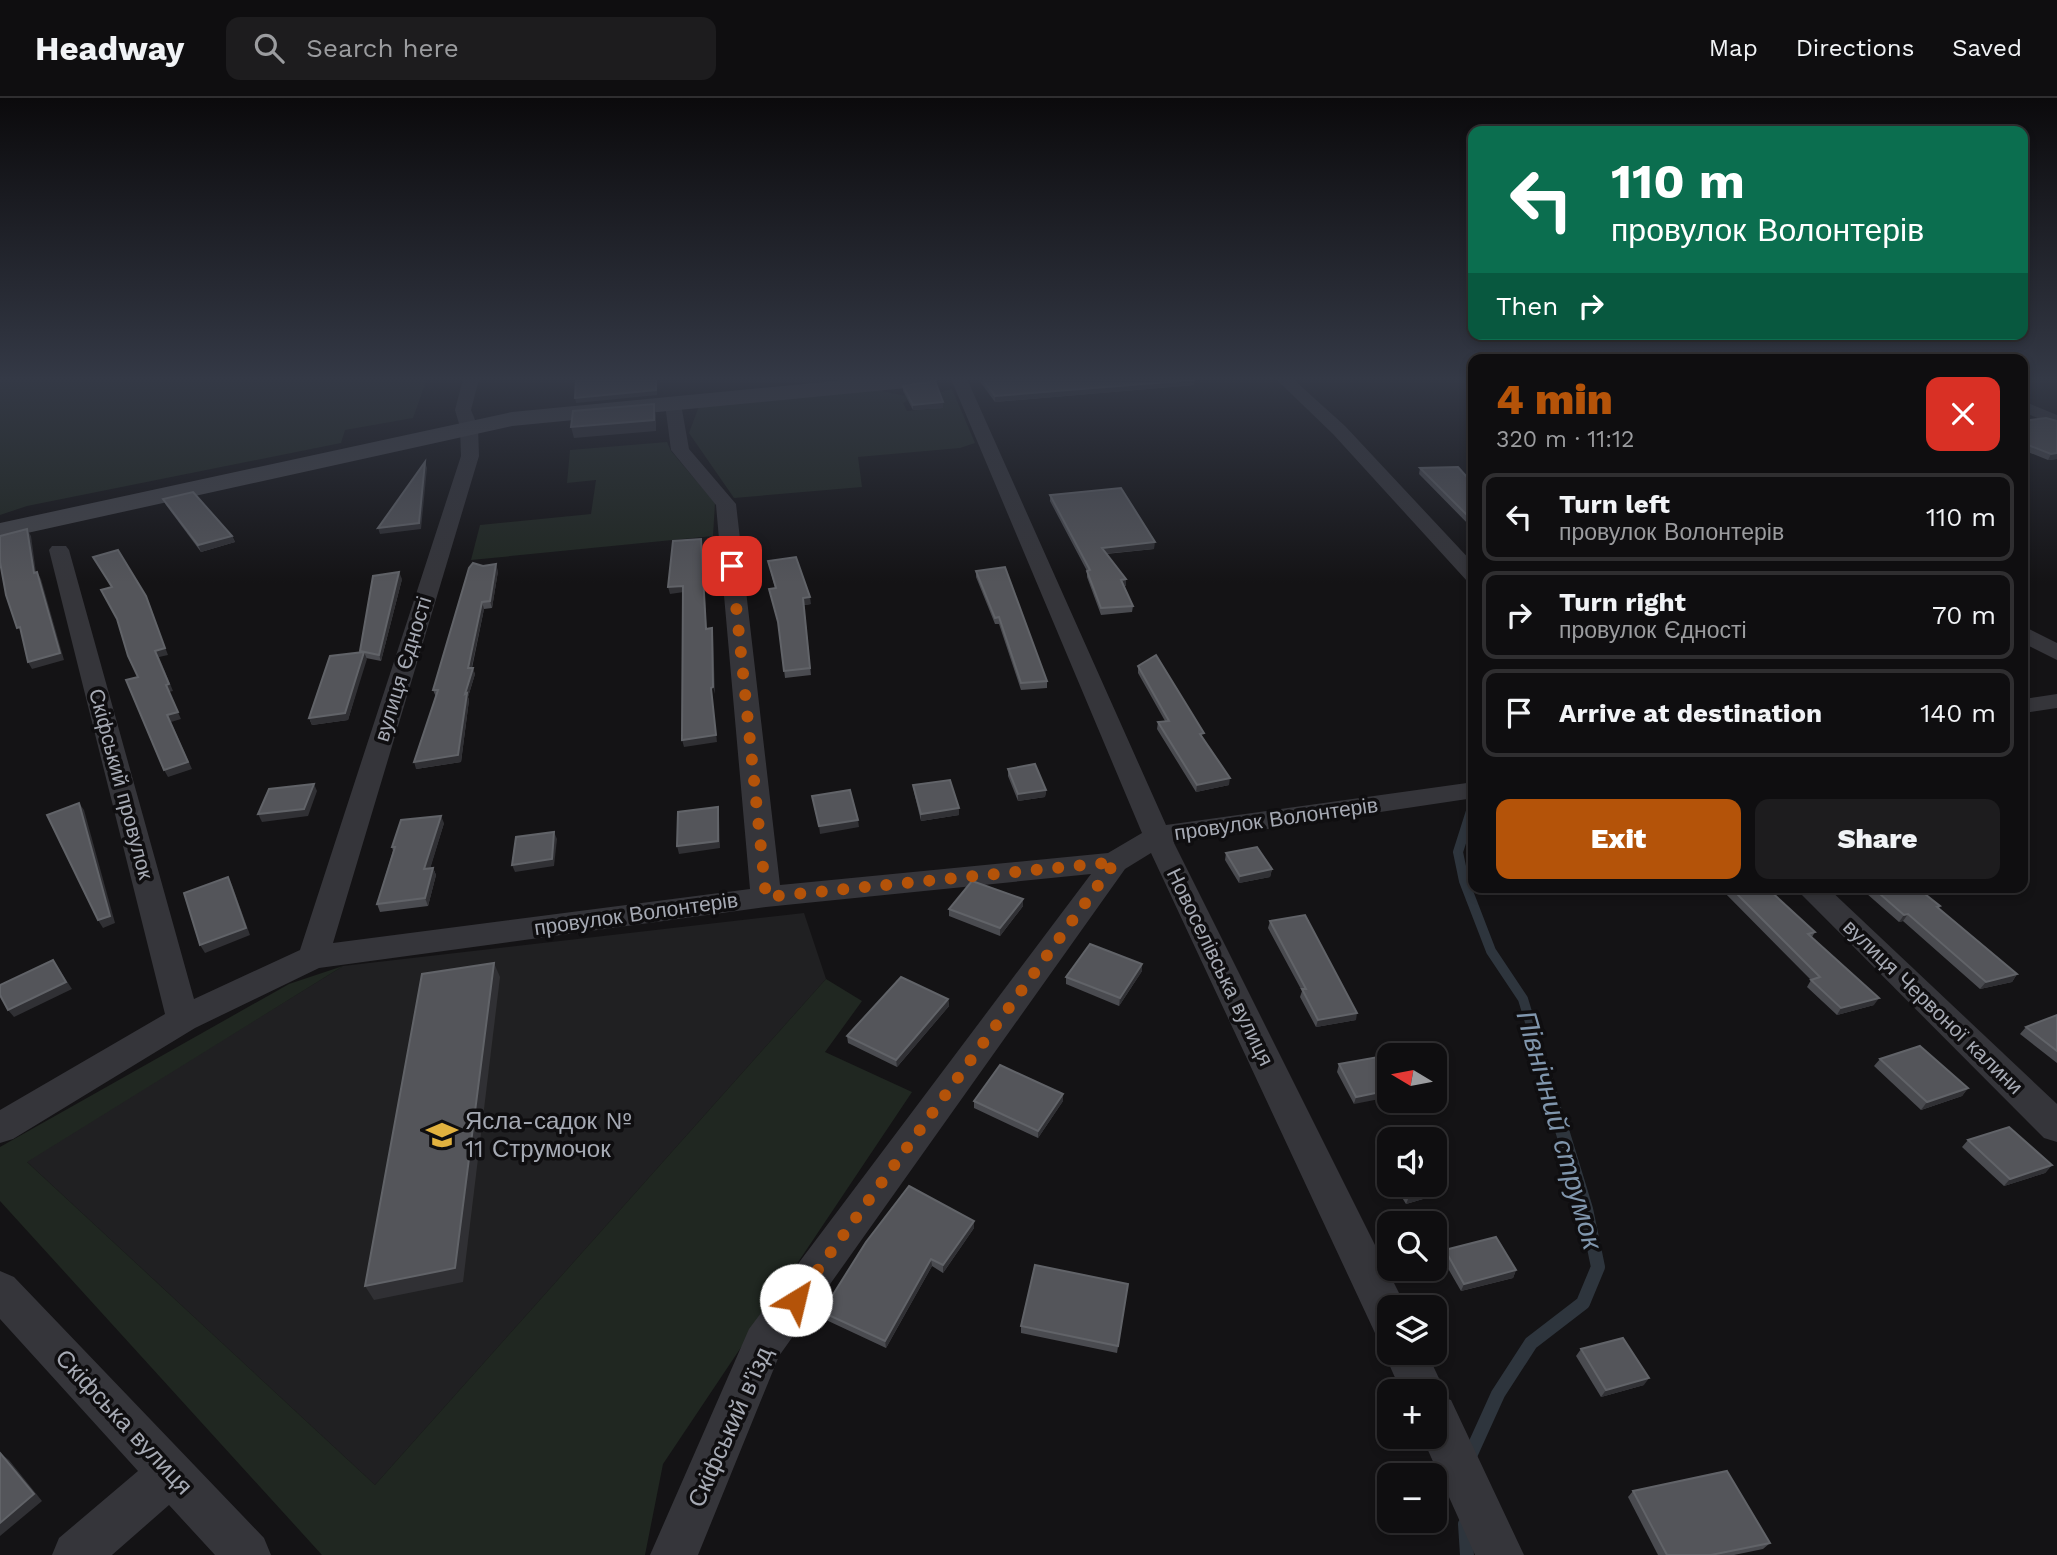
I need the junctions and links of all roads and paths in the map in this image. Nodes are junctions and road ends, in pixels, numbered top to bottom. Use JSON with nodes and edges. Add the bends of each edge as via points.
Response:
{"nodes":[{"id":1,"x":379,"y":447,"type":"edge"},
{"id":2,"x":470,"y":447,"type":"edge"},
{"id":3,"x":680,"y":447,"type":"edge"},
{"id":4,"x":988,"y":447,"type":"edge"},
{"id":5,"x":1355,"y":447,"type":"edge"},
{"id":6,"x":0,"y":531,"type":"edge"},
{"id":7,"x":59,"y":550,"type":"dead end"},
{"id":8,"x":1468,"y":570,"type":"edge"},
{"id":9,"x":2028,"y":636,"type":"edge"},
{"id":10,"x":2057,"y":653,"type":"edge"},
{"id":11,"x":2057,"y":701,"type":"edge"},
{"id":12,"x":2028,"y":705,"type":"edge"},
{"id":13,"x":1468,"y":791,"type":"edge"},
{"id":14,"x":1157,"y":836,"type":"junction"},
{"id":15,"x":1115,"y":862,"type":"junction"},
{"id":16,"x":1814,"y":893,"type":"edge"},
{"id":17,"x":766,"y":897,"type":"junction"},
{"id":18,"x":313,"y":957,"type":"junction"},
{"id":19,"x":183,"y":1019,"type":"junction"},
{"id":20,"x":2057,"y":1127,"type":"edge"},
{"id":21,"x":0,"y":1128,"type":"edge"},
{"id":22,"x":0,"y":1290,"type":"edge"},
{"id":23,"x":1378,"y":1295,"type":"edge"},
{"id":24,"x":1447,"y":1442,"type":"edge"},
{"id":25,"x":171,"y":1473,"type":"junction"},
{"id":26,"x":76,"y":1555,"type":"edge"},
{"id":27,"x":247,"y":1555,"type":"edge"},
{"id":28,"x":674,"y":1555,"type":"edge"},
{"id":29,"x":1500,"y":1555,"type":"edge"}],
"edges":[{"from":1,"to":6,"type":"street"},
{"from":2,"to":18,"type":"street","name":"вулиця Єдності"},
{"from":3,"to":17,"type":"street","via":[[726,504]]},
{"from":4,"to":14,"type":"street","name":"Новоселівська вулиця"},
{"from":5,"to":8,"type":"street"},
{"from":7,"to":19,"type":"street","name":"Скіфський провулок"},
{"from":9,"to":10,"type":"street"},
{"from":11,"to":12,"type":"street"},
{"from":13,"to":14,"type":"street","name":"провулок Волонтерів"},
{"from":14,"to":15,"type":"street","name":"провулок Волонтерів"},
{"from":14,"to":23,"type":"street","name":"Новоселівська вулиця"},
{"from":15,"to":17,"type":"street","name":"провулок Волонтерів"},
{"from":15,"to":28,"type":"street","name":"Скіфський в'їзд","via":[[764,1343]]},
{"from":16,"to":20,"type":"street","name":"вулиця Червоної калини"},
{"from":17,"to":18,"type":"street","name":"провулок Волонтерів"},
{"from":18,"to":19,"type":"street","name":"провулок Волонтерів"},
{"from":19,"to":21,"type":"street","name":"провулок Волонтерів"},
{"from":22,"to":25,"type":"street","name":"Скіфська вулиця"},
{"from":24,"to":29,"type":"street"},
{"from":25,"to":26,"type":"street"},
{"from":25,"to":27,"type":"street","name":"Скіфська вулиця"}]}
